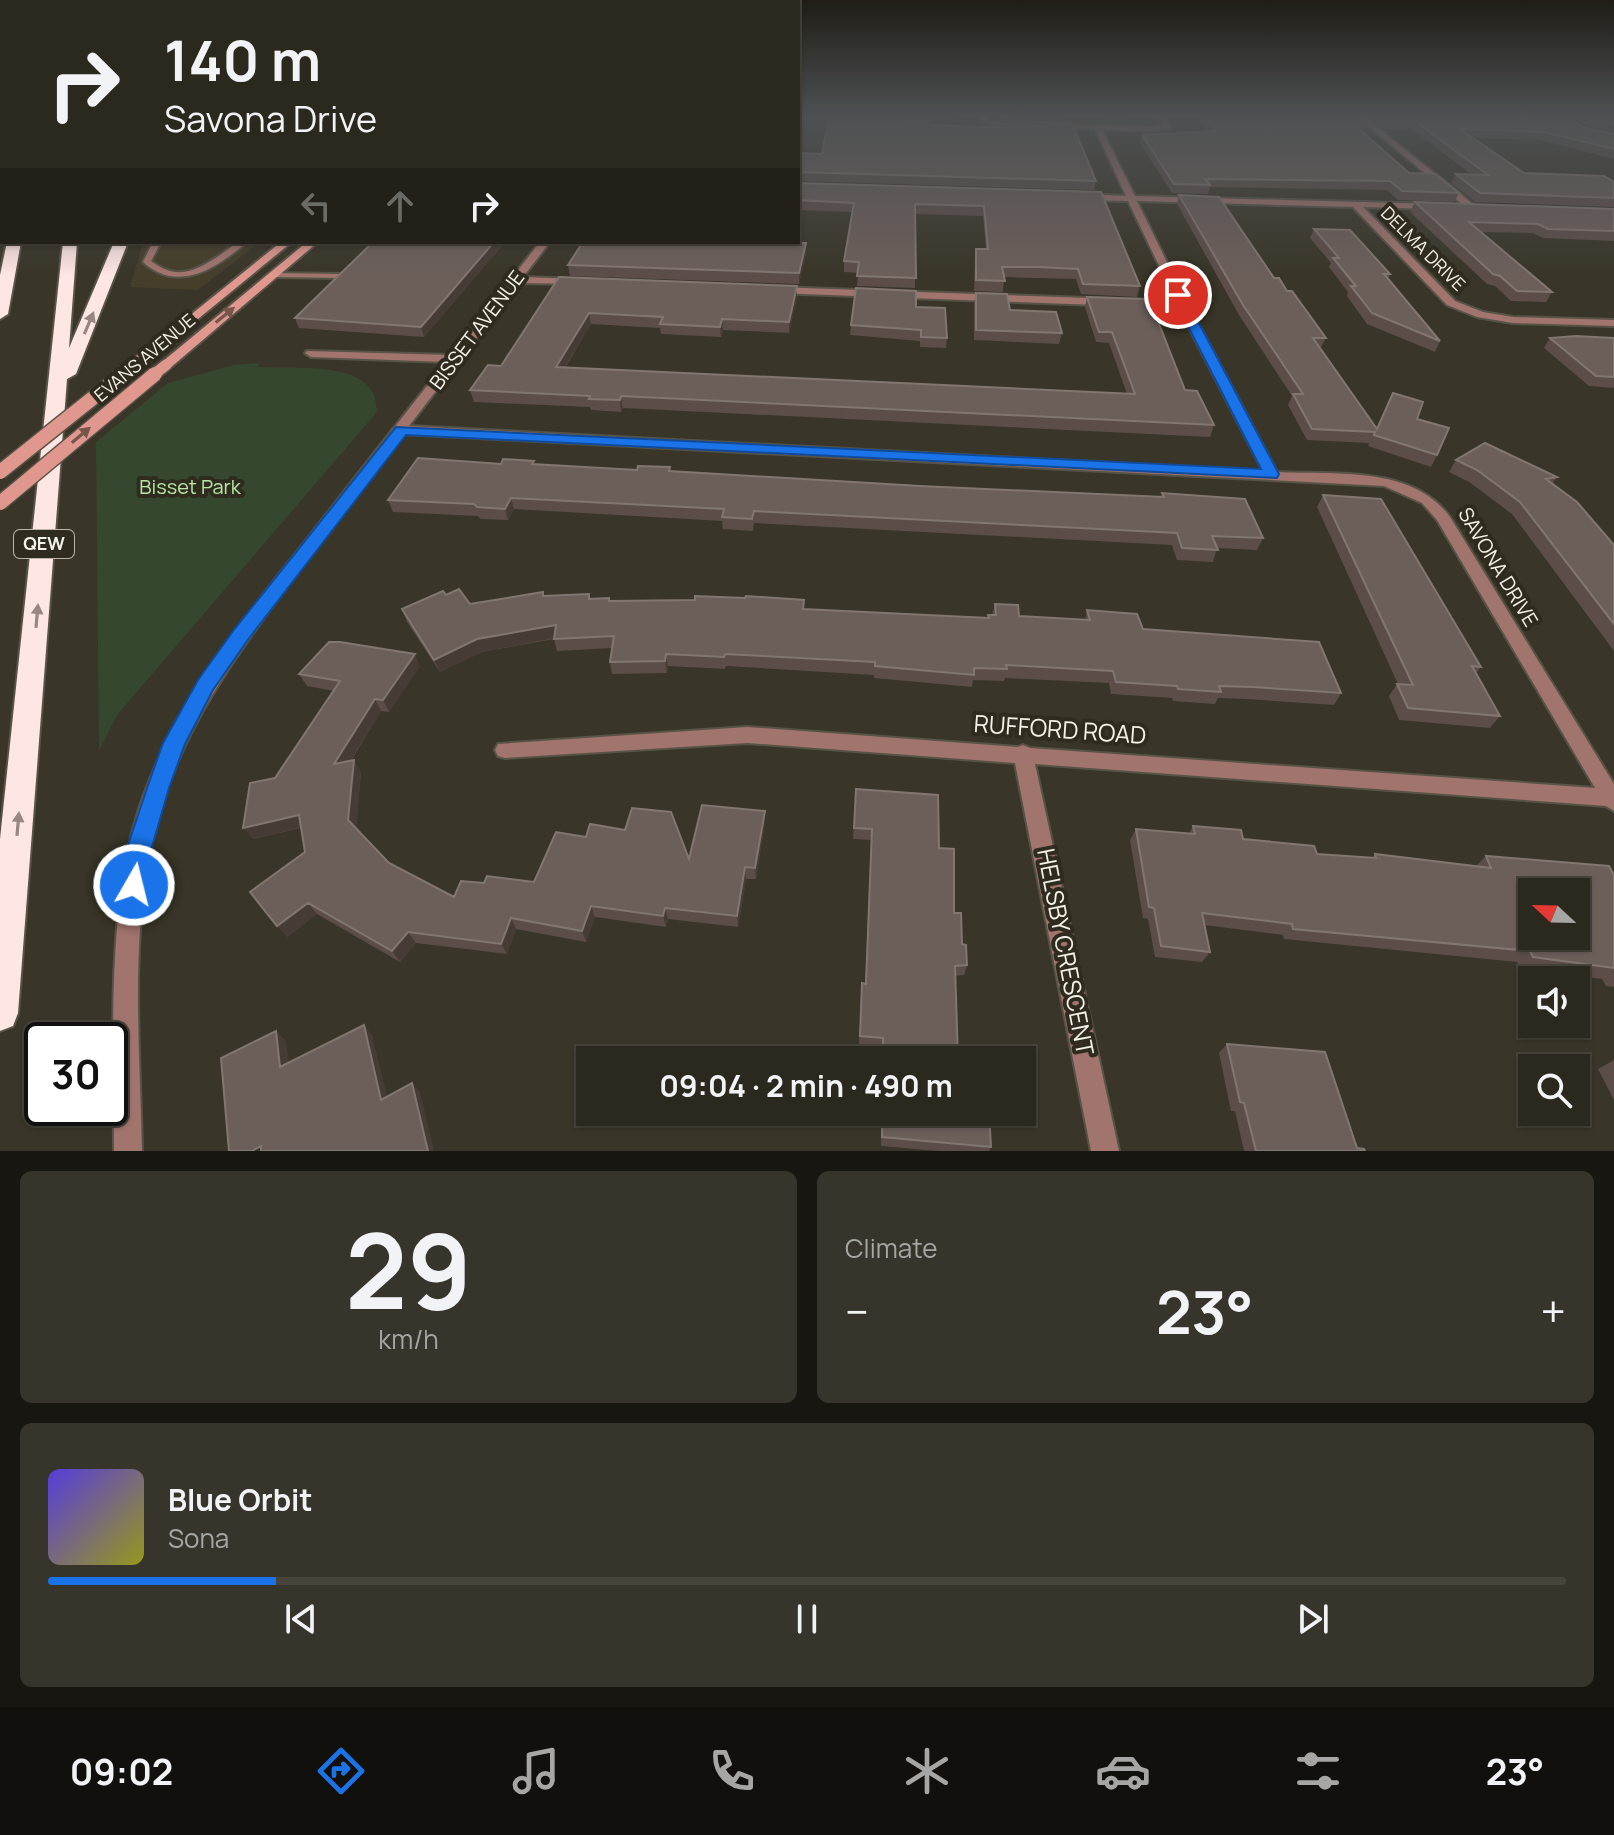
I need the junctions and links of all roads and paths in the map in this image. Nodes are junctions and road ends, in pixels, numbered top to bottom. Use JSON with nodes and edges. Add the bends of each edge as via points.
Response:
{"nodes":[{"id":1,"x":1118,"y":169,"type":"edge"},
{"id":2,"x":1424,"y":169,"type":"edge"},
{"id":3,"x":1065,"y":196,"type":"edge"},
{"id":4,"x":1133,"y":198,"type":"junction"},
{"id":5,"x":1355,"y":204,"type":"junction"},
{"id":6,"x":1442,"y":206,"type":"edge"},
{"id":7,"x":1456,"y":207,"type":"edge"},
{"id":8,"x":1471,"y":207,"type":"junction"},
{"id":9,"x":1487,"y":208,"type":"edge"},
{"id":10,"x":14,"y":244,"type":"edge"},
{"id":11,"x":70,"y":244,"type":"edge"},
{"id":12,"x":120,"y":244,"type":"edge"},
{"id":13,"x":156,"y":244,"type":"edge"},
{"id":14,"x":240,"y":244,"type":"edge"},
{"id":15,"x":285,"y":244,"type":"edge"},
{"id":16,"x":311,"y":244,"type":"edge"},
{"id":17,"x":544,"y":244,"type":"edge"},
{"id":18,"x":274,"y":275,"type":"junction"},
{"id":19,"x":342,"y":276,"type":"edge"},
{"id":20,"x":517,"y":280,"type":"junction"},
{"id":21,"x":593,"y":282,"type":"edge"},
{"id":22,"x":768,"y":289,"type":"edge"},
{"id":23,"x":1184,"y":305,"type":"junction"},
{"id":24,"x":0,"y":314,"type":"edge"},
{"id":25,"x":1614,"y":323,"type":"edge"},
{"id":26,"x":311,"y":353,"type":"dead end"},
{"id":27,"x":456,"y":359,"type":"junction"},
{"id":28,"x":58,"y":394,"type":"junction"},
{"id":29,"x":401,"y":430,"type":"junction"},
{"id":30,"x":0,"y":472,"type":"edge"},
{"id":31,"x":1271,"y":474,"type":"junction"},
{"id":32,"x":0,"y":503,"type":"edge"},
{"id":33,"x":505,"y":750,"type":"dead end"},
{"id":34,"x":1023,"y":753,"type":"junction"},
{"id":35,"x":1612,"y":800,"type":"edge"},
{"id":36,"x":0,"y":1013,"type":"edge"},
{"id":37,"x":128,"y":1151,"type":"edge"},
{"id":38,"x":1105,"y":1151,"type":"edge"}],
"edges":[{"from":1,"to":4,"type":"street"},
{"from":2,"to":8,"type":"street"},
{"from":3,"to":4,"type":"street"},
{"from":4,"to":5,"type":"street"},
{"from":4,"to":23,"type":"street"},
{"from":5,"to":6,"type":"street"},
{"from":5,"to":25,"type":"street","name":"DELMA DRIVE","via":[[1451,303],[1513,320]]},
{"from":7,"to":8,"type":"street"},
{"from":8,"to":9,"type":"street"},
{"from":10,"to":24,"type":"highway"},
{"from":11,"to":28,"type":"highway"},
{"from":28,"to":12,"type":"highway","one_way":true},
{"from":13,"to":14,"type":"lane","via":[[147,262],[170,275],[198,273]]},
{"from":15,"to":30,"type":"main road","name":"EVANS AVENUE","bridge":true},
{"from":16,"to":18,"type":"main road","name":"EVANS AVENUE"},
{"from":17,"to":20,"type":"street","name":"BISSET AVENUE"},
{"from":18,"to":19,"type":"lane"},
{"from":32,"to":18,"type":"main road","name":"EVANS AVENUE","one_way":true,"bridge":true},
{"from":20,"to":21,"type":"street"},
{"from":20,"to":27,"type":"street","name":"BISSET AVENUE"},
{"from":22,"to":23,"type":"street"},
{"from":23,"to":31,"type":"street"},
{"from":26,"to":27,"type":"street"},
{"from":27,"to":29,"type":"street","name":"BISSET AVENUE"},
{"from":36,"to":28,"type":"highway","number":"QEW","one_way":true},
{"from":29,"to":31,"type":"street","name":"SAVONA DRIVE"},
{"from":29,"to":37,"type":"street","name":"BISSET AVENUE","via":[[240,636],[174,743],[138,854],[127,948]]},
{"from":31,"to":35,"type":"street","name":"SAVONA DRIVE","via":[[1377,480],[1427,500],[1443,517]]},
{"from":33,"to":34,"type":"street","name":"RUFFORD ROAD","via":[[747,735]]},
{"from":34,"to":35,"type":"street","name":"RUFFORD ROAD"},
{"from":34,"to":38,"type":"street","name":"HELSBY CRESCENT"}]}
